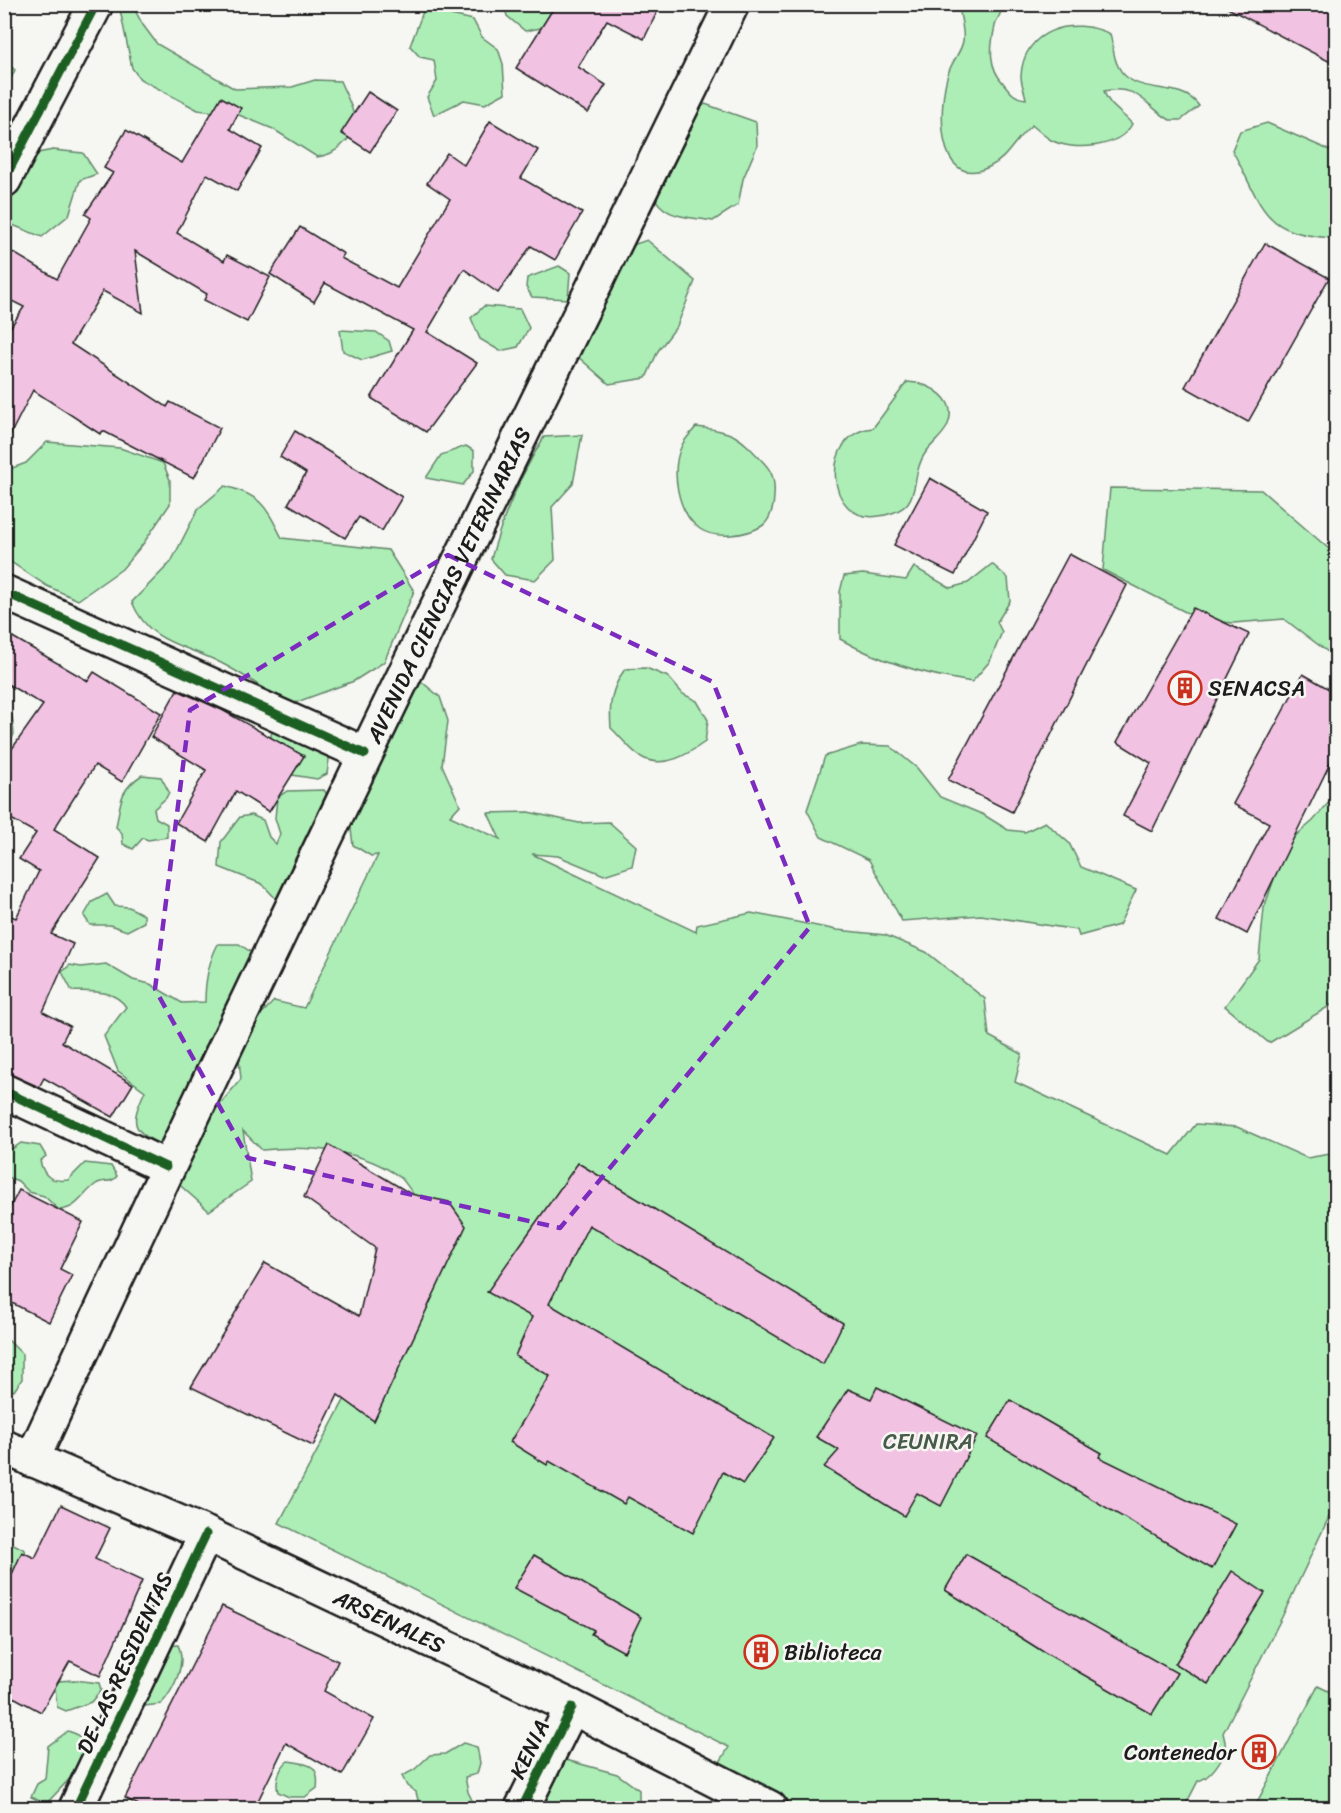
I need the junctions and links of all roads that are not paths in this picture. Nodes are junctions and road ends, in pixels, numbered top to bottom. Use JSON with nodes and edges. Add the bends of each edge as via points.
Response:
{"nodes":[{"id":1,"x":96,"y":4,"type":"edge"},
{"id":2,"x":732,"y":4,"type":"edge"},
{"id":3,"x":4,"y":180,"type":"edge"},
{"id":4,"x":4,"y":592,"type":"edge"},
{"id":5,"x":365,"y":754,"type":"junction"},
{"id":6,"x":4,"y":1091,"type":"edge"},
{"id":7,"x":166,"y":1167,"type":"junction"},
{"id":8,"x":18,"y":1454,"type":"edge"},
{"id":9,"x":206,"y":1534,"type":"junction"},
{"id":10,"x":572,"y":1707,"type":"junction"},
{"id":11,"x":76,"y":1809,"type":"edge"},
{"id":12,"x":522,"y":1809,"type":"edge"},
{"id":13,"x":770,"y":1809,"type":"edge"}],
"edges":[{"from":1,"to":3,"type":"main road"},
{"from":2,"to":5,"type":"main road","name":"AVENIDA CIENCIAS VETERINARIAS"},
{"from":4,"to":5,"type":"main road"},
{"from":5,"to":7,"type":"main road","name":"AVENIDA CIENCIAS VETERINARIAS"},
{"from":6,"to":7,"type":"main road"},
{"from":7,"to":8,"type":"main road","name":"AVENIDA CIENCIAS VETERINARIAS"},
{"from":8,"to":9,"type":"main road","name":"ARSENALES"},
{"from":9,"to":10,"type":"main road","name":"ARSENALES"},
{"from":9,"to":11,"type":"main road","name":"DE LAS RESIDENTAS"},
{"from":10,"to":12,"type":"main road","name":"KENIA"},
{"from":10,"to":13,"type":"main road","name":"ARSENALES"}]}
